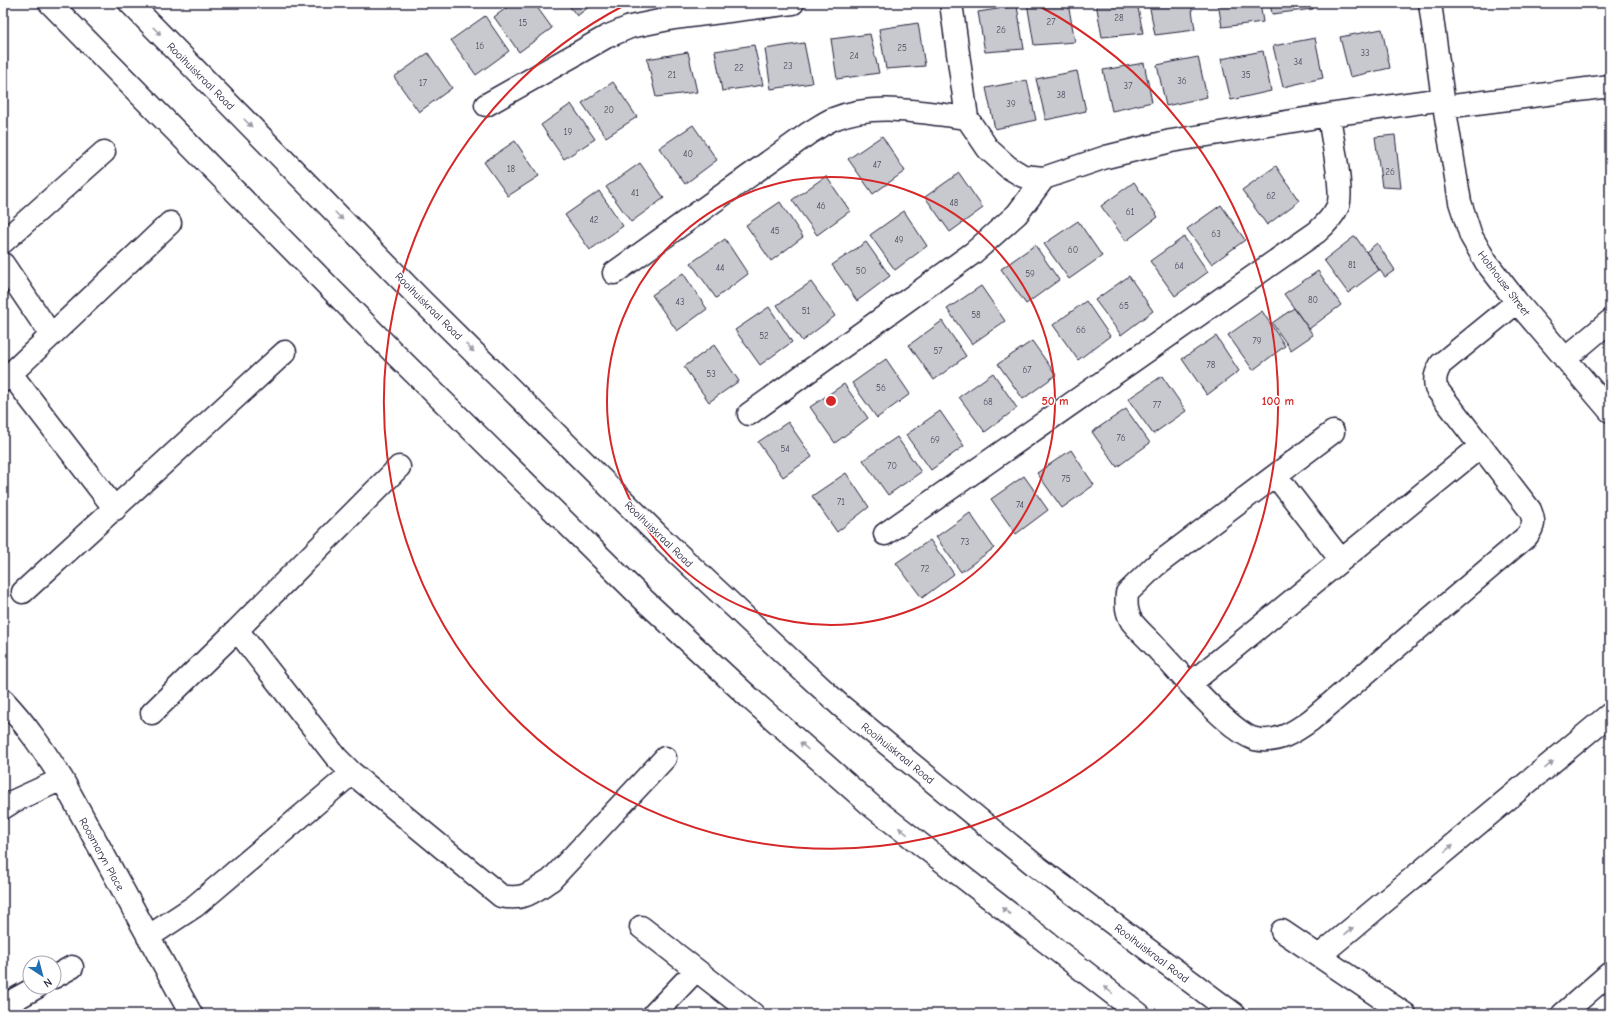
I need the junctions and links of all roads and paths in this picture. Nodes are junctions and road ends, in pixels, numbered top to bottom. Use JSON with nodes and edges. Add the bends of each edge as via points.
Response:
{"nodes":[{"id":1,"x":50,"y":3,"type":"edge"},
{"id":2,"x":130,"y":3,"type":"edge"},
{"id":3,"x":793,"y":3,"type":"edge"},
{"id":4,"x":951,"y":3,"type":"edge"},
{"id":5,"x":1430,"y":3,"type":"edge"},
{"id":6,"x":1610,"y":86,"type":"edge"},
{"id":7,"x":1444,"y":103,"type":"junction"},
{"id":8,"x":486,"y":105,"type":"dead end"},
{"id":9,"x":1329,"y":115,"type":"junction"},
{"id":10,"x":967,"y":118,"type":"junction"},
{"id":11,"x":104,"y":152,"type":"dead end"},
{"id":12,"x":1044,"y":178,"type":"junction"},
{"id":13,"x":170,"y":223,"type":"dead end"},
{"id":14,"x":3,"y":242,"type":"edge"},
{"id":15,"x":3,"y":264,"type":"edge"},
{"id":16,"x":614,"y":273,"type":"dead end"},
{"id":17,"x":1517,"y":302,"type":"junction"},
{"id":18,"x":1610,"y":321,"type":"edge"},
{"id":19,"x":51,"y":336,"type":"junction"},
{"id":20,"x":285,"y":352,"type":"dead end"},
{"id":21,"x":1566,"y":359,"type":"junction"},
{"id":22,"x":7,"y":377,"type":"edge"},
{"id":23,"x":1610,"y":411,"type":"edge"},
{"id":24,"x":749,"y":414,"type":"dead end"},
{"id":25,"x":1333,"y":432,"type":"dead end"},
{"id":26,"x":1480,"y":446,"type":"junction"},
{"id":27,"x":399,"y":467,"type":"dead end"},
{"id":28,"x":1276,"y":476,"type":"junction"},
{"id":29,"x":115,"y":509,"type":"junction"},
{"id":30,"x":886,"y":534,"type":"dead end"},
{"id":31,"x":1341,"y":560,"type":"junction"},
{"id":32,"x":23,"y":592,"type":"dead end"},
{"id":33,"x":237,"y":630,"type":"junction"},
{"id":34,"x":1190,"y":684,"type":"junction"},
{"id":35,"x":3,"y":700,"type":"edge"},
{"id":36,"x":152,"y":713,"type":"dead end"},
{"id":37,"x":1610,"y":714,"type":"edge"},
{"id":38,"x":664,"y":758,"type":"dead end"},
{"id":39,"x":352,"y":773,"type":"junction"},
{"id":40,"x":62,"y":779,"type":"junction"},
{"id":41,"x":3,"y":808,"type":"edge"},
{"id":42,"x":641,"y":927,"type":"dead end"},
{"id":43,"x":1282,"y":931,"type":"dead end"},
{"id":44,"x":148,"y":937,"type":"junction"},
{"id":45,"x":1319,"y":956,"type":"junction"},
{"id":46,"x":696,"y":970,"type":"junction"},
{"id":47,"x":1610,"y":973,"type":"edge"},
{"id":48,"x":23,"y":995,"type":"edge"},
{"id":49,"x":3,"y":1006,"type":"edge"},
{"id":50,"x":191,"y":1014,"type":"edge"},
{"id":51,"x":654,"y":1014,"type":"edge"},
{"id":52,"x":753,"y":1014,"type":"edge"},
{"id":53,"x":1139,"y":1014,"type":"edge"},
{"id":54,"x":1234,"y":1014,"type":"edge"},
{"id":55,"x":1405,"y":1014,"type":"edge"},
{"id":56,"x":1563,"y":1014,"type":"edge"}],
"edges":[{"from":53,"to":1,"type":"street","one_way":true,"via":[[874,808],[648,605],[392,351]]},
{"from":2,"to":54,"type":"street","name":"Rooihuiskraal Road","one_way":true,"via":[[656,533],[841,706],[1036,866]]},
{"from":3,"to":8,"type":"street","via":[[674,18],[630,27],[606,36]]},
{"from":4,"to":10,"type":"street"},
{"from":5,"to":7,"type":"street","name":"Hobhouse Street"},
{"from":6,"to":7,"type":"street"},
{"from":7,"to":9,"type":"street"},
{"from":7,"to":17,"type":"street","name":"Hobhouse Street","via":[[1460,202],[1471,236],[1486,262]]},
{"from":9,"to":12,"type":"street","via":[[1171,141],[1106,157]]},
{"from":9,"to":30,"type":"street","via":[[1339,189],[1338,205],[1331,219],[1317,232]]},
{"from":10,"to":12,"type":"street","via":[[988,149],[1008,167],[1023,176]]},
{"from":10,"to":16,"type":"street","via":[[882,109],[832,119]]},
{"from":11,"to":14,"type":"street"},
{"from":12,"to":24,"type":"street","via":[[1016,214],[973,252]]},
{"from":13,"to":19,"type":"street"},
{"from":15,"to":19,"type":"street"},
{"from":17,"to":21,"type":"street","name":"Hobhouse Street"},
{"from":17,"to":26,"type":"street","via":[[1441,364],[1436,373],[1436,388]]},
{"from":18,"to":21,"type":"street"},
{"from":19,"to":22,"type":"street"},
{"from":20,"to":29,"type":"street"},
{"from":21,"to":23,"type":"street","name":"Hobhouse Street"},
{"from":22,"to":29,"type":"street"},
{"from":25,"to":28,"type":"street"},
{"from":26,"to":31,"type":"street"},
{"from":26,"to":34,"type":"street","via":[[1530,510],[1534,528],[1311,720],[1284,737],[1257,740],[1236,729]]},
{"from":27,"to":33,"type":"street"},
{"from":28,"to":31,"type":"street"},
{"from":28,"to":34,"type":"street","via":[[1155,566],[1127,593],[1125,607],[1132,621]]},
{"from":29,"to":32,"type":"street"},
{"from":31,"to":34,"type":"street"},
{"from":33,"to":36,"type":"street"},
{"from":33,"to":39,"type":"street","via":[[336,757]]},
{"from":35,"to":40,"type":"street","name":"Roosmaryn Place","via":[[39,743]]},
{"from":45,"to":37,"type":"street","one_way":true},
{"from":38,"to":39,"type":"street","via":[[551,880],[530,894],[515,899],[501,896]]},
{"from":39,"to":44,"type":"street","via":[[196,906]]},
{"from":40,"to":41,"type":"street"},
{"from":40,"to":44,"type":"street","name":"Roosmaryn Place"},
{"from":42,"to":46,"type":"street"},
{"from":43,"to":45,"type":"street"},
{"from":44,"to":50,"type":"street","name":"Roosmaryn Place"},
{"from":45,"to":55,"type":"street"},
{"from":46,"to":51,"type":"street"},
{"from":46,"to":52,"type":"street"},
{"from":47,"to":56,"type":"street"},
{"from":48,"to":49,"type":"street"}]}
